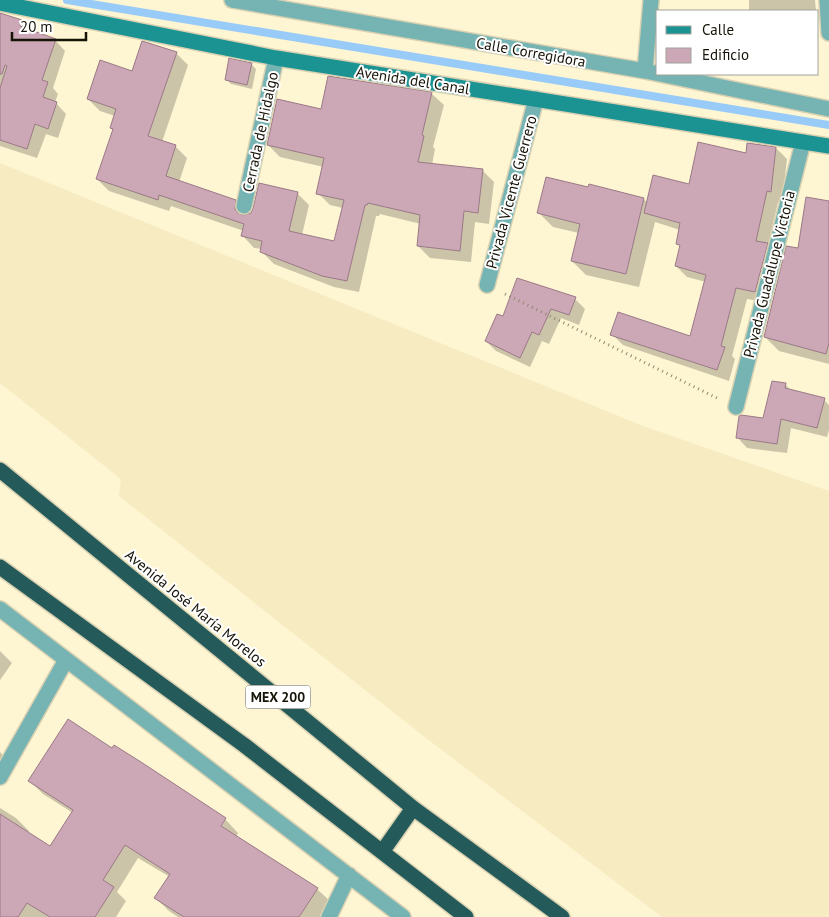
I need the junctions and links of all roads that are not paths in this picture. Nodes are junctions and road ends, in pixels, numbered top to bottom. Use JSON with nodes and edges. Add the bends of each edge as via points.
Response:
{"nodes":[{"id":1,"x":232,"y":0,"type":"edge"},
{"id":2,"x":651,"y":0,"type":"edge"},
{"id":3,"x":828,"y":0,"type":"edge"},
{"id":4,"x":0,"y":3,"type":"edge"},
{"id":5,"x":264,"y":3,"type":"edge"},
{"id":6,"x":829,"y":33,"type":"edge"},
{"id":7,"x":276,"y":58,"type":"junction"},
{"id":8,"x":645,"y":72,"type":"junction"},
{"id":9,"x":656,"y":74,"type":"edge"},
{"id":10,"x":660,"y":75,"type":"edge"},
{"id":11,"x":536,"y":99,"type":"junction"},
{"id":12,"x":829,"y":109,"type":"edge"},
{"id":13,"x":803,"y":142,"type":"junction"},
{"id":14,"x":829,"y":146,"type":"edge"},
{"id":15,"x":244,"y":206,"type":"dead end"},
{"id":16,"x":487,"y":285,"type":"road end"},
{"id":17,"x":736,"y":407,"type":"road end"},
{"id":18,"x":0,"y":470,"type":"edge"},
{"id":19,"x":0,"y":567,"type":"edge"},
{"id":20,"x":0,"y":609,"type":"edge"},
{"id":21,"x":66,"y":660,"type":"junction"},
{"id":22,"x":0,"y":777,"type":"edge"},
{"id":23,"x":413,"y":808,"type":"junction"},
{"id":24,"x":382,"y":852,"type":"junction"},
{"id":25,"x":349,"y":875,"type":"junction"},
{"id":26,"x":329,"y":917,"type":"edge"},
{"id":27,"x":403,"y":917,"type":"edge"},
{"id":28,"x":466,"y":917,"type":"edge"},
{"id":29,"x":562,"y":917,"type":"edge"}],
"edges":[{"from":1,"to":5,"type":"street","name":"Calle Corregidora"},
{"from":2,"to":8,"type":"street"},
{"from":3,"to":6,"type":"street"},
{"from":4,"to":7,"type":"street","name":"Avenida del Canal"},
{"from":5,"to":8,"type":"street","name":"Calle Corregidora"},
{"from":7,"to":11,"type":"street","name":"Avenida del Canal"},
{"from":7,"to":15,"type":"street","name":"Cerrada de Hidalgo"},
{"from":8,"to":9,"type":"street","name":"Calle Corregidora"},
{"from":10,"to":12,"type":"street","name":"Calle Corregidora"},
{"from":11,"to":13,"type":"street","name":"Avenida del Canal"},
{"from":11,"to":16,"type":"street","name":"Privada Vicente Guerrero"},
{"from":13,"to":14,"type":"street","name":"Avenida del Canal"},
{"from":13,"to":17,"type":"street","name":"Privada Guadalupe Victoria"},
{"from":18,"to":23,"type":"highway","name":"Avenida José María Morelos","number":"MEX 200"},
{"from":19,"to":24,"type":"highway","via":[[244,745]]},
{"from":20,"to":21,"type":"street"},
{"from":21,"to":22,"type":"street"},
{"from":21,"to":25,"type":"street"},
{"from":23,"to":24,"type":"highway"},
{"from":23,"to":29,"type":"highway","name":"Avenida José María Morelos","number":"MEX 200"},
{"from":24,"to":28,"type":"highway"},
{"from":25,"to":26,"type":"street"},
{"from":25,"to":27,"type":"street"}]}
